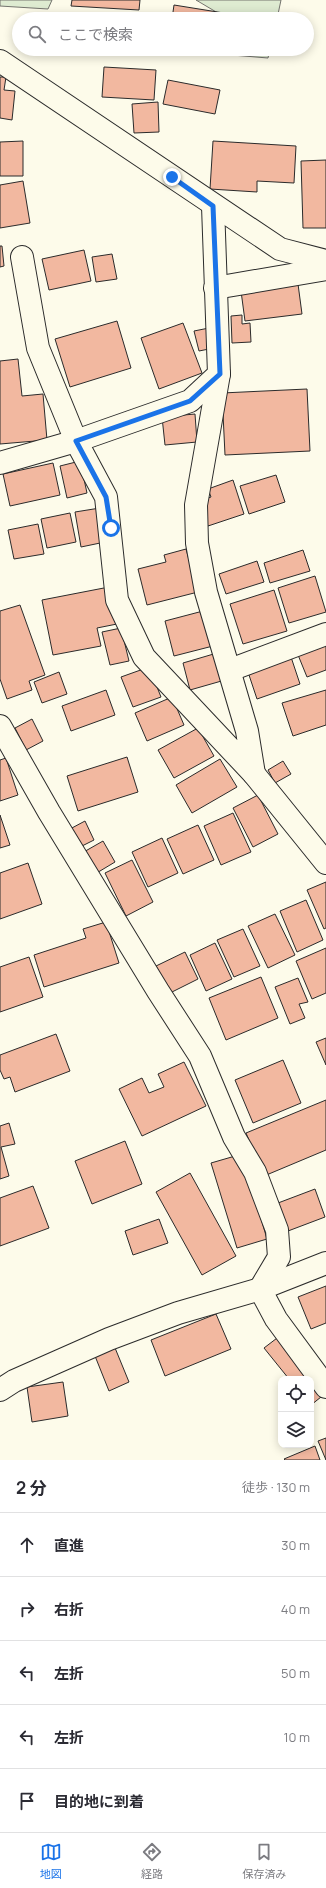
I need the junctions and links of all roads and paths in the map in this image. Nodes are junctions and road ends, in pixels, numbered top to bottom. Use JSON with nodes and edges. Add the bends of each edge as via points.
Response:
{"nodes":[{"id":1,"x":0,"y":61,"type":"edge"},
{"id":2,"x":213,"y":206,"type":"junction"},
{"id":3,"x":22,"y":257,"type":"dead end"},
{"id":4,"x":326,"y":261,"type":"edge"},
{"id":5,"x":326,"y":270,"type":"edge"},
{"id":6,"x":215,"y":288,"type":"junction"},
{"id":7,"x":220,"y":374,"type":"junction"},
{"id":8,"x":76,"y":441,"type":"junction"},
{"id":9,"x":0,"y":463,"type":"edge"},
{"id":10,"x":326,"y":634,"type":"edge"},
{"id":11,"x":230,"y":670,"type":"junction"},
{"id":12,"x":0,"y":726,"type":"edge"},
{"id":13,"x":254,"y":774,"type":"junction"},
{"id":14,"x":326,"y":863,"type":"edge"},
{"id":15,"x":326,"y":1262,"type":"edge"},
{"id":16,"x":260,"y":1289,"type":"junction"},
{"id":17,"x":326,"y":1388,"type":"edge"},
{"id":18,"x":0,"y":1390,"type":"edge"}],
"edges":[{"from":1,"to":2,"type":"street"},
{"from":2,"to":4,"type":"street","via":[[280,250]]},
{"from":2,"to":6,"type":"street"},
{"from":3,"to":8,"type":"street","via":[[38,348]]},
{"from":5,"to":6,"type":"street"},
{"from":6,"to":7,"type":"street"},
{"from":7,"to":8,"type":"street","via":[[190,401]]},
{"from":7,"to":11,"type":"street","via":[[196,505],[197,543],[206,592]]},
{"from":8,"to":9,"type":"street"},
{"from":8,"to":13,"type":"street","via":[[106,497],[117,600],[144,656]]},
{"from":10,"to":11,"type":"street"},
{"from":11,"to":13,"type":"street","via":[[247,732]]},
{"from":12,"to":16,"type":"street","via":[[49,812],[200,1056],[234,1137],[254,1172],[277,1230],[279,1257]]},
{"from":13,"to":14,"type":"street"},
{"from":15,"to":16,"type":"street"},
{"from":16,"to":17,"type":"street","via":[[276,1320]]},
{"from":16,"to":18,"type":"street","via":[[178,1313],[108,1339],[14,1381]]}]}
